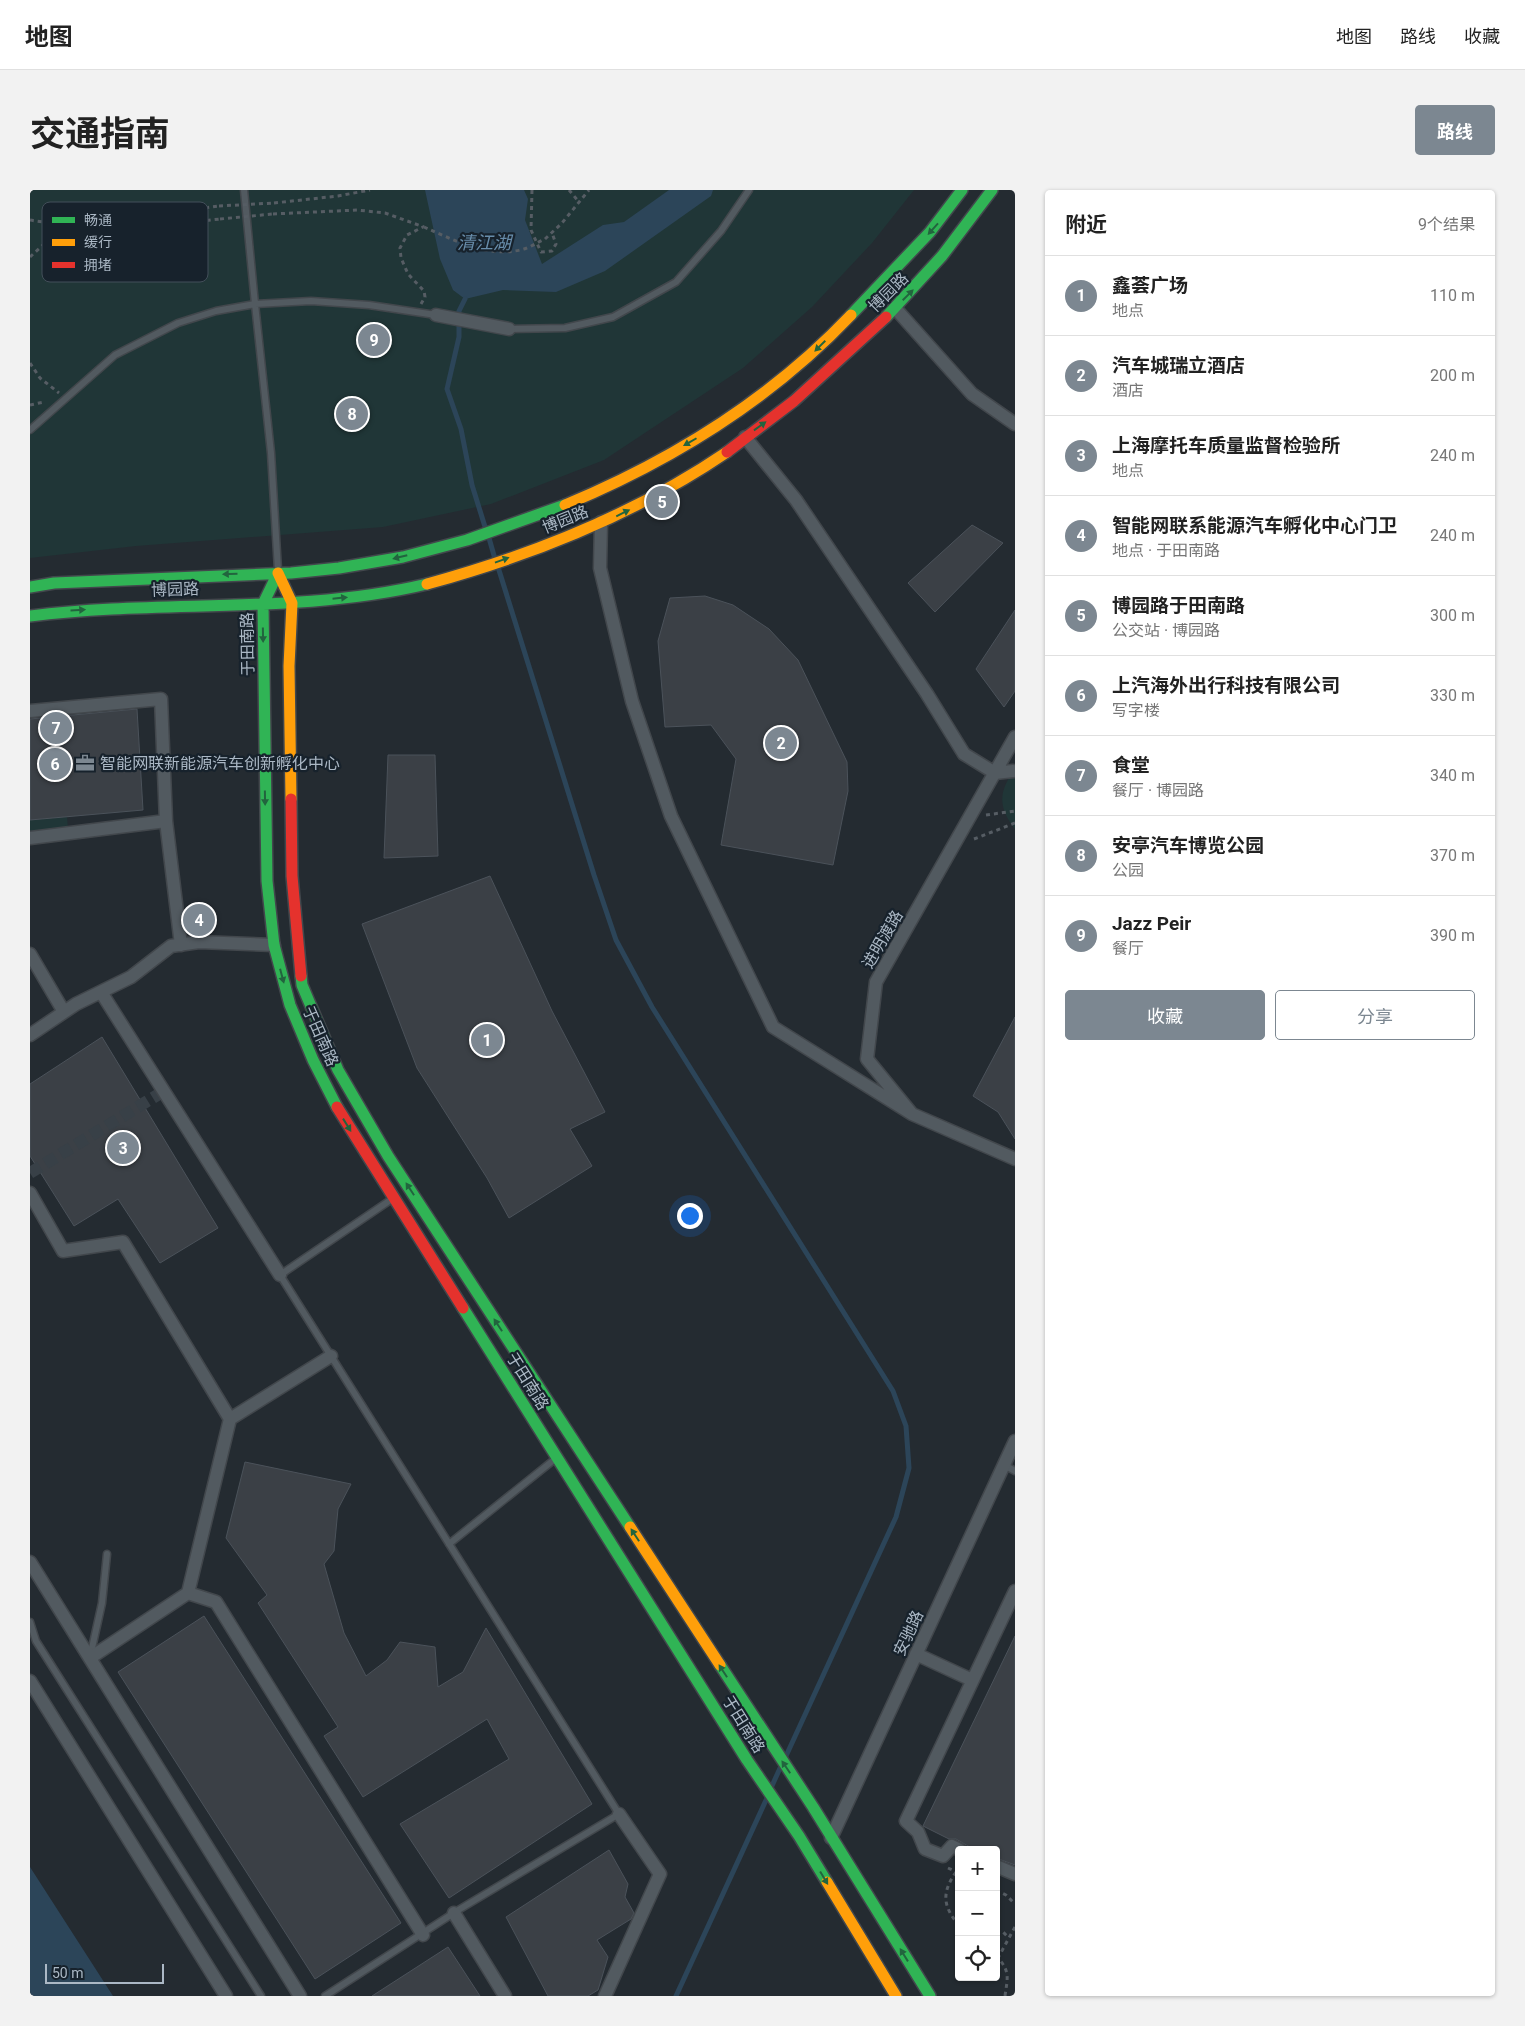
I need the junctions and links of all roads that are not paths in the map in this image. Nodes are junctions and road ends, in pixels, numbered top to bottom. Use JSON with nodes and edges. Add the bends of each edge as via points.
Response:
{"nodes":[{"id":1,"x":244,"y":190,"type":"edge"},
{"id":2,"x":749,"y":190,"type":"edge"},
{"id":3,"x":962,"y":190,"type":"edge"},
{"id":4,"x":992,"y":190,"type":"edge"},
{"id":5,"x":255,"y":304,"type":"junction"},
{"id":6,"x":895,"y":308,"type":"junction"},
{"id":7,"x":436,"y":315,"type":"joint"},
{"id":8,"x":509,"y":329,"type":"joint"},
{"id":9,"x":1015,"y":424,"type":"edge"},
{"id":10,"x":30,"y":430,"type":"edge"},
{"id":11,"x":745,"y":437,"type":"junction"},
{"id":12,"x":601,"y":522,"type":"junction"},
{"id":13,"x":278,"y":573,"type":"junction"},
{"id":14,"x":30,"y":587,"type":"edge"},
{"id":15,"x":292,"y":603,"type":"junction"},
{"id":16,"x":263,"y":604,"type":"junction"},
{"id":17,"x":30,"y":616,"type":"edge"},
{"id":18,"x":30,"y":711,"type":"edge"},
{"id":19,"x":1015,"y":737,"type":"edge"},
{"id":20,"x":1013,"y":771,"type":"dead end"},
{"id":21,"x":995,"y":773,"type":"junction"},
{"id":22,"x":166,"y":821,"type":"junction"},
{"id":23,"x":30,"y":838,"type":"edge"},
{"id":24,"x":274,"y":944,"type":"junction"},
{"id":25,"x":181,"y":945,"type":"junction"},
{"id":26,"x":30,"y":954,"type":"edge"},
{"id":27,"x":101,"y":992,"type":"junction"},
{"id":28,"x":64,"y":1012,"type":"junction"},
{"id":29,"x":30,"y":1035,"type":"edge"},
{"id":30,"x":912,"y":1114,"type":"junction"},
{"id":31,"x":1015,"y":1159,"type":"edge"},
{"id":32,"x":30,"y":1193,"type":"edge"},
{"id":33,"x":393,"y":1198,"type":"junction"},
{"id":34,"x":454,"y":1257,"type":"junction"},
{"id":35,"x":438,"y":1269,"type":"junction"},
{"id":36,"x":280,"y":1275,"type":"junction"},
{"id":37,"x":330,"y":1356,"type":"junction"},
{"id":38,"x":230,"y":1419,"type":"junction"},
{"id":39,"x":1015,"y":1442,"type":"edge"},
{"id":40,"x":557,"y":1457,"type":"junction"},
{"id":41,"x":1009,"y":1468,"type":"edge"},
{"id":42,"x":449,"y":1544,"type":"junction"},
{"id":43,"x":107,"y":1554,"type":"dead end"},
{"id":44,"x":30,"y":1562,"type":"edge"},
{"id":45,"x":1015,"y":1591,"type":"edge"},
{"id":46,"x":188,"y":1593,"type":"junction"},
{"id":47,"x":30,"y":1622,"type":"edge"},
{"id":48,"x":916,"y":1654,"type":"junction"},
{"id":49,"x":90,"y":1658,"type":"junction"},
{"id":50,"x":972,"y":1680,"type":"junction"},
{"id":51,"x":30,"y":1681,"type":"edge"},
{"id":52,"x":619,"y":1814,"type":"junction"},
{"id":53,"x":831,"y":1838,"type":"junction"},
{"id":54,"x":955,"y":1848,"type":"edge"},
{"id":55,"x":1000,"y":1868,"type":"edge"},
{"id":56,"x":1015,"y":1874,"type":"edge"},
{"id":57,"x":454,"y":1913,"type":"junction"},
{"id":58,"x":423,"y":1935,"type":"junction"},
{"id":59,"x":226,"y":1996,"type":"edge"},
{"id":60,"x":260,"y":1996,"type":"edge"},
{"id":61,"x":300,"y":1996,"type":"edge"},
{"id":62,"x":325,"y":1996,"type":"edge"},
{"id":63,"x":505,"y":1996,"type":"edge"},
{"id":64,"x":605,"y":1996,"type":"edge"},
{"id":65,"x":896,"y":1996,"type":"edge"},
{"id":66,"x":930,"y":1996,"type":"edge"}],
"edges":[{"from":1,"to":5,"type":"lane"},
{"from":2,"to":8,"type":"lane","via":[[720,231],[676,282],[613,317],[565,328]]},
{"from":3,"to":13,"type":"street","name":"博园路","one_way":true,"via":[[948,213],[816,350],[718,426],[663,458],[583,498],[533,518],[447,545],[338,568]]},
{"from":6,"to":4,"type":"street","name":"博园路","one_way":true,"via":[[933,270]]},
{"from":5,"to":7,"type":"lane","via":[[311,301]]},
{"from":5,"to":10,"type":"lane","via":[[216,311],[178,323],[115,355]]},
{"from":5,"to":13,"type":"lane","via":[[271,453]]},
{"from":6,"to":9,"type":"street","via":[[972,394]]},
{"from":11,"to":6,"type":"street","name":"博园路","one_way":true,"via":[[818,381]]},
{"from":7,"to":8,"type":"street"},
{"from":12,"to":11,"type":"street","name":"博园路","one_way":true,"via":[[672,487]]},
{"from":11,"to":21,"type":"street","via":[[796,500],[964,754]]},
{"from":15,"to":12,"type":"street","name":"博园路","one_way":true,"via":[[368,596],[459,576]]},
{"from":12,"to":30,"type":"street","via":[[600,568],[632,701],[668,807],[773,1027]]},
{"from":13,"to":14,"type":"street","name":"博园路","one_way":true,"via":[[152,577]]},
{"from":13,"to":15,"type":"street","name":"于田南路"},
{"from":13,"to":16,"type":"street","name":"于田南路"},
{"from":15,"to":16,"type":"street","name":"博园路"},
{"from":34,"to":15,"type":"street","name":"于田南路","one_way":true,"via":[[388,1156],[338,1070],[302,985],[292,876],[289,666]]},
{"from":17,"to":16,"type":"street","name":"博园路","one_way":true,"via":[[174,605]]},
{"from":16,"to":24,"type":"street","name":"于田南路","one_way":true,"via":[[267,881]]},
{"from":18,"to":22,"type":"street","via":[[161,699]]},
{"from":19,"to":21,"type":"street","name":"进明渡路"},
{"from":20,"to":21,"type":"street"},
{"from":21,"to":30,"type":"street","name":"进明渡路","via":[[876,982],[867,1059]]},
{"from":22,"to":23,"type":"street"},
{"from":22,"to":25,"type":"street"},
{"from":24,"to":25,"type":"street","via":[[199,942]]},
{"from":24,"to":33,"type":"street","name":"于田南路","one_way":true,"via":[[290,1005],[312,1060],[343,1118]]},
{"from":25,"to":27,"type":"street","via":[[171,946],[131,977]]},
{"from":26,"to":28,"type":"street"},
{"from":27,"to":28,"type":"street"},
{"from":27,"to":36,"type":"street"},
{"from":28,"to":29,"type":"street"},
{"from":30,"to":31,"type":"street","name":"进明渡路"},
{"from":32,"to":38,"type":"street","via":[[63,1251],[123,1242]]},
{"from":33,"to":35,"type":"street","name":"于田南路"},
{"from":33,"to":36,"type":"lane"},
{"from":34,"to":35,"type":"street"},
{"from":53,"to":34,"type":"street","name":"于田南路","one_way":true},
{"from":35,"to":40,"type":"street","name":"于田南路"},
{"from":36,"to":37,"type":"lane"},
{"from":37,"to":38,"type":"street"},
{"from":37,"to":42,"type":"lane"},
{"from":38,"to":46,"type":"street"},
{"from":39,"to":41,"type":"street","name":"安驰路"},
{"from":40,"to":42,"type":"lane"},
{"from":40,"to":65,"type":"street","name":"于田南路","one_way":true,"via":[[747,1760],[799,1836]]},
{"from":41,"to":48,"type":"street","name":"安驰路"},
{"from":42,"to":52,"type":"lane"},
{"from":43,"to":49,"type":"lane","via":[[102,1603]]},
{"from":44,"to":49,"type":"street"},
{"from":45,"to":50,"type":"street"},
{"from":46,"to":49,"type":"street"},
{"from":46,"to":58,"type":"street","via":[[216,1602]]},
{"from":47,"to":60,"type":"lane","via":[[36,1641]]},
{"from":48,"to":50,"type":"street"},
{"from":48,"to":53,"type":"street","name":"安驰路"},
{"from":49,"to":61,"type":"street"},
{"from":50,"to":54,"type":"street","via":[[906,1821],[918,1832],[925,1849],[943,1856],[952,1846]]},
{"from":51,"to":59,"type":"street"},
{"from":52,"to":57,"type":"lane"},
{"from":52,"to":64,"type":"street","via":[[660,1874]]},
{"from":66,"to":53,"type":"street","name":"于田南路","one_way":true},
{"from":55,"to":56,"type":"street"},
{"from":57,"to":58,"type":"lane"},
{"from":57,"to":63,"type":"street"},
{"from":58,"to":62,"type":"lane"}]}
